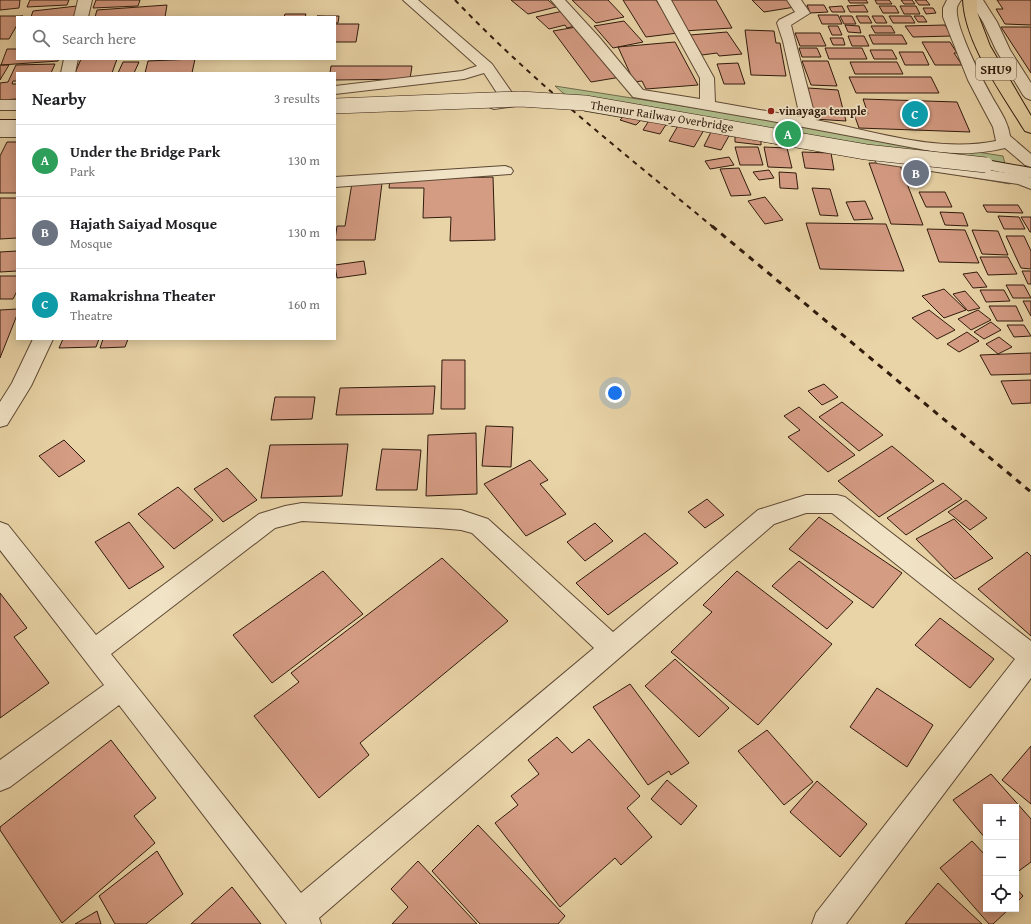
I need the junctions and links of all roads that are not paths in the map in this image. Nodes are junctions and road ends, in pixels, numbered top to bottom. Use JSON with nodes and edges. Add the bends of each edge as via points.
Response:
{"nodes":[{"id":1,"x":85,"y":0,"type":"edge"},
{"id":2,"x":410,"y":0,"type":"edge"},
{"id":3,"x":558,"y":0,"type":"edge"},
{"id":4,"x":664,"y":0,"type":"edge"},
{"id":5,"x":794,"y":0,"type":"edge"},
{"id":6,"x":954,"y":0,"type":"edge"},
{"id":7,"x":971,"y":2,"type":"edge"},
{"id":8,"x":81,"y":16,"type":"edge"},
{"id":9,"x":71,"y":60,"type":"edge"},
{"id":10,"x":487,"y":67,"type":"junction"},
{"id":11,"x":68,"y":72,"type":"edge"},
{"id":12,"x":336,"y":90,"type":"edge"},
{"id":13,"x":1031,"y":95,"type":"edge"},
{"id":14,"x":0,"y":105,"type":"edge"},
{"id":15,"x":16,"y":105,"type":"edge"},
{"id":16,"x":336,"y":106,"type":"edge"},
{"id":17,"x":708,"y":106,"type":"junction"},
{"id":18,"x":336,"y":113,"type":"edge"},
{"id":19,"x":809,"y":123,"type":"junction"},
{"id":20,"x":16,"y":125,"type":"edge"},
{"id":21,"x":0,"y":126,"type":"edge"},
{"id":22,"x":1031,"y":128,"type":"edge"},
{"id":23,"x":0,"y":132,"type":"edge"},
{"id":24,"x":16,"y":132,"type":"edge"},
{"id":25,"x":1008,"y":143,"type":"junction"},
{"id":26,"x":800,"y":146,"type":"dead end"},
{"id":27,"x":1031,"y":163,"type":"edge"},
{"id":28,"x":986,"y":164,"type":"junction"},
{"id":29,"x":505,"y":171,"type":"dead end"},
{"id":30,"x":1031,"y":173,"type":"edge"},
{"id":31,"x":336,"y":182,"type":"edge"},
{"id":32,"x":1031,"y":184,"type":"edge"},
{"id":33,"x":43,"y":340,"type":"edge"},
{"id":34,"x":21,"y":386,"type":"junction"},
{"id":35,"x":0,"y":388,"type":"edge"},
{"id":36,"x":0,"y":419,"type":"edge"},
{"id":37,"x":0,"y":532,"type":"edge"},
{"id":38,"x":612,"y":648,"type":"junction"},
{"id":39,"x":94,"y":652,"type":"junction"},
{"id":40,"x":1031,"y":657,"type":"edge"},
{"id":41,"x":121,"y":688,"type":"junction"},
{"id":42,"x":0,"y":777,"type":"edge"},
{"id":43,"x":302,"y":920,"type":"edge"},
{"id":44,"x":827,"y":924,"type":"edge"}],
"edges":[{"from":1,"to":8,"type":"street"},
{"from":2,"to":10,"type":"street"},
{"from":3,"to":17,"type":"street","via":[[638,94]]},
{"from":4,"to":17,"type":"street","via":[[707,78]]},
{"from":5,"to":19,"type":"street","via":[[803,13],[784,23]]},
{"from":6,"to":25,"type":"street","via":[[950,8],[950,17],[957,38],[975,80],[1001,128],[1002,138]]},
{"from":7,"to":13,"type":"street","via":[[990,22],[1003,50]]},
{"from":7,"to":22,"type":"main road","number":"SHU9","via":[[978,34]]},
{"from":9,"to":11,"type":"street"},
{"from":10,"to":12,"type":"street","via":[[464,75]]},
{"from":10,"to":18,"type":"street","via":[[511,103]]},
{"from":14,"to":15,"type":"street"},
{"from":16,"to":28,"type":"street","name":"Thennur Railway Overbridge","bridge":true,"via":[[520,99],[585,103],[866,152]]},
{"from":17,"to":19,"type":"street"},
{"from":19,"to":25,"type":"street","via":[[906,143],[955,148],[992,149]]},
{"from":20,"to":21,"type":"street"},
{"from":23,"to":24,"type":"street"},
{"from":25,"to":27,"type":"street"},
{"from":26,"to":32,"type":"street","via":[[1022,180]]},
{"from":27,"to":28,"type":"street","name":"Thennur Railway Overbridge","via":[[1015,166]]},
{"from":28,"to":30,"type":"street","name":"Thennur Railway Overbridge"},
{"from":29,"to":31,"type":"street"},
{"from":33,"to":34,"type":"street"},
{"from":34,"to":35,"type":"street"},
{"from":34,"to":36,"type":"street"},
{"from":37,"to":39,"type":"street"},
{"from":38,"to":39,"type":"street","via":[[480,526],[461,520],[438,518],[302,512],[267,521]]},
{"from":38,"to":40,"type":"street","via":[[766,517],[806,504],[837,504]]},
{"from":38,"to":43,"type":"street"},
{"from":39,"to":41,"type":"street"},
{"from":40,"to":44,"type":"street"},
{"from":41,"to":42,"type":"street"},
{"from":41,"to":43,"type":"street"}]}
